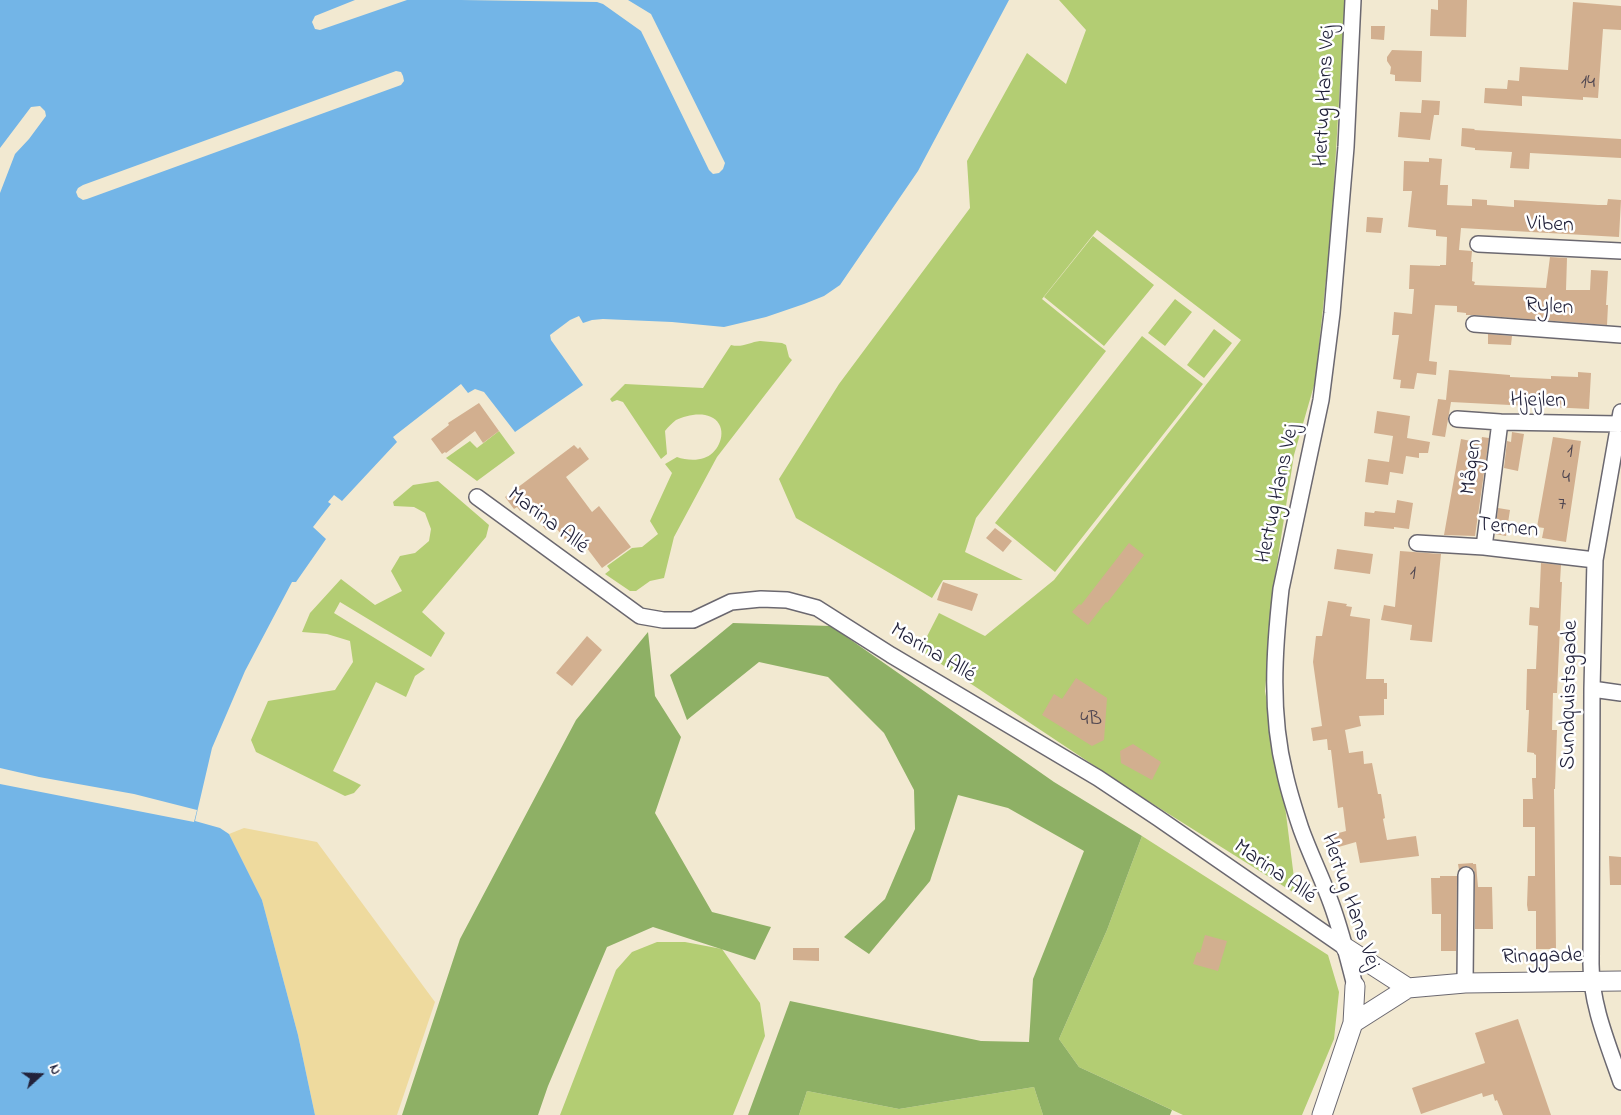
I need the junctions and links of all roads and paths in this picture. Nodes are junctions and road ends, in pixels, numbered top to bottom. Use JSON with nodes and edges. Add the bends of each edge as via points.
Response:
{"nodes":[{"id":1,"x":1353,"y":0,"type":"edge"},
{"id":2,"x":1478,"y":244,"type":"dead end"},
{"id":3,"x":1621,"y":251,"type":"edge"},
{"id":4,"x":1474,"y":324,"type":"dead end"},
{"id":5,"x":1621,"y":335,"type":"edge"},
{"id":6,"x":1620,"y":418,"type":"edge"},
{"id":7,"x":1457,"y":419,"type":"dead end"},
{"id":8,"x":1500,"y":422,"type":"junction"},
{"id":9,"x":477,"y":497,"type":"dead end"},
{"id":10,"x":1417,"y":543,"type":"dead end"},
{"id":11,"x":1484,"y":547,"type":"junction"},
{"id":12,"x":1595,"y":560,"type":"junction"},
{"id":13,"x":1592,"y":689,"type":"junction"},
{"id":14,"x":1621,"y":693,"type":"edge"},
{"id":15,"x":1466,"y":875,"type":"dead end"},
{"id":16,"x":1346,"y":948,"type":"junction"},
{"id":17,"x":1591,"y":981,"type":"junction"},
{"id":18,"x":1621,"y":981,"type":"edge"},
{"id":19,"x":1464,"y":984,"type":"junction"},
{"id":20,"x":1355,"y":986,"type":"joint"},
{"id":21,"x":1408,"y":988,"type":"junction"},
{"id":22,"x":1353,"y":1023,"type":"junction"},
{"id":23,"x":1621,"y":1082,"type":"edge"},
{"id":24,"x":1322,"y":1115,"type":"edge"}],
"edges":[{"from":1,"to":16,"type":"street","name":"Hertug Hans Vej","via":[[1346,146],[1332,313],[1321,400],[1281,590],[1274,690],[1285,773],[1301,828]]},
{"from":2,"to":3,"type":"street","name":"Viben"},
{"from":4,"to":5,"type":"street","name":"Rylen"},
{"from":6,"to":8,"type":"street","name":"Hjejlen"},
{"from":6,"to":12,"type":"street","name":"Sundquistsgade"},
{"from":7,"to":8,"type":"street","name":"Hjejlen"},
{"from":8,"to":11,"type":"street","name":"Mågen"},
{"from":9,"to":16,"type":"street","name":"Marina Allé","via":[[640,616],[693,620],[731,602],[761,599],[787,600],[817,608],[1098,778]]},
{"from":10,"to":11,"type":"street","name":"Ternen"},
{"from":11,"to":12,"type":"street","name":"Ternen"},
{"from":12,"to":13,"type":"street","name":"Sundquistsgade"},
{"from":13,"to":14,"type":"street"},
{"from":13,"to":17,"type":"street","name":"Sundquistsgade"},
{"from":15,"to":19,"type":"street"},
{"from":16,"to":20,"type":"street","name":"Hertug Hans Vej"},
{"from":16,"to":21,"type":"street"},
{"from":17,"to":18,"type":"street","name":"Ringgade"},
{"from":17,"to":19,"type":"street","name":"Ringgade"},
{"from":17,"to":23,"type":"street","name":"Sundquistsgade"},
{"from":19,"to":21,"type":"street","name":"Ringgade"},
{"from":20,"to":22,"type":"street"},
{"from":21,"to":22,"type":"street","name":"Ringgade"},
{"from":22,"to":24,"type":"street"}]}
